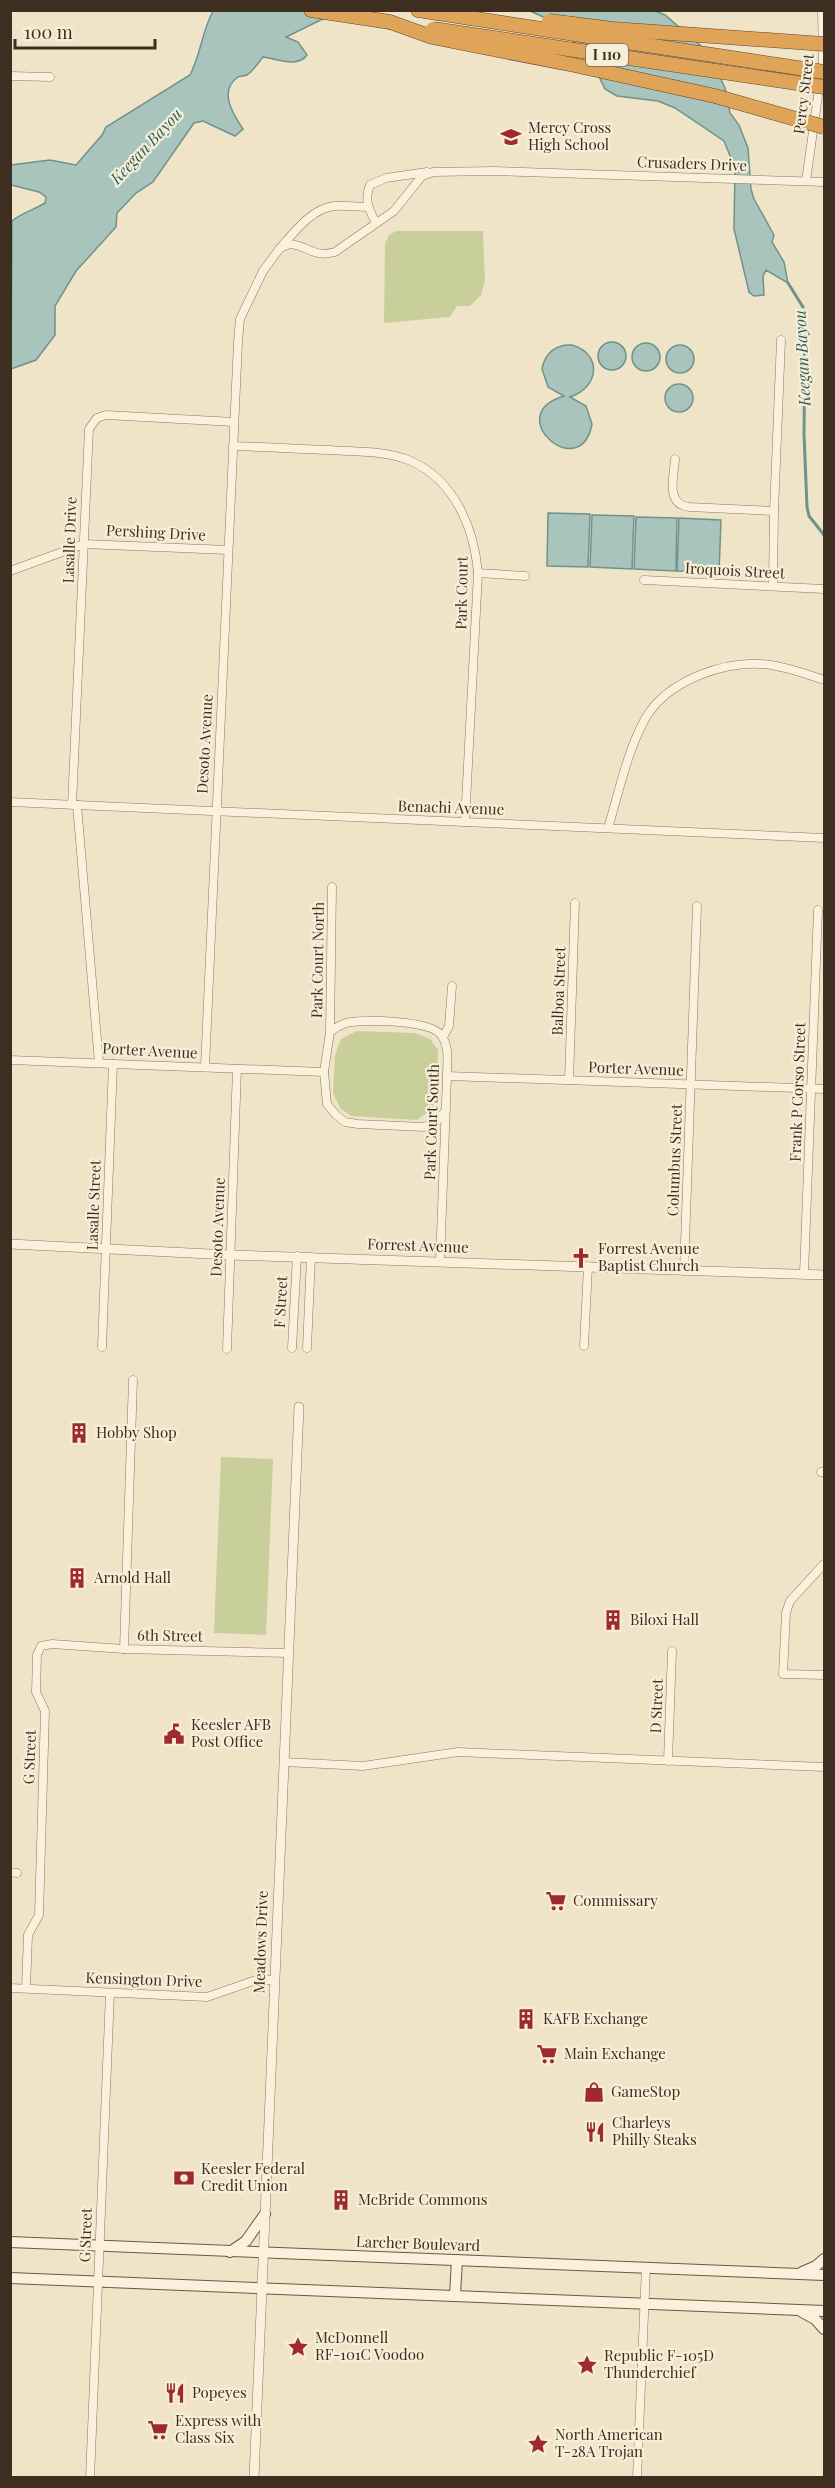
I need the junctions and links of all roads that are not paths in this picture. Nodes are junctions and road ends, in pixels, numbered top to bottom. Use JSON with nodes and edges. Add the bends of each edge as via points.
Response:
{"nodes":[{"id":1,"x":311,"y":10,"type":"edge"},
{"id":2,"x":418,"y":10,"type":"edge"},
{"id":3,"x":823,"y":14,"type":"edge"},
{"id":4,"x":471,"y":18,"type":"junction"},
{"id":5,"x":390,"y":22,"type":"junction"},
{"id":6,"x":825,"y":44,"type":"edge"},
{"id":7,"x":825,"y":72,"type":"edge"},
{"id":8,"x":10,"y":76,"type":"edge"},
{"id":9,"x":50,"y":77,"type":"dead end"},
{"id":10,"x":825,"y":87,"type":"edge"},
{"id":11,"x":825,"y":127,"type":"edge"},
{"id":12,"x":433,"y":172,"type":"junction"},
{"id":13,"x":806,"y":181,"type":"junction"},
{"id":14,"x":825,"y":182,"type":"edge"},
{"id":15,"x":367,"y":207,"type":"junction"},
{"id":16,"x":376,"y":223,"type":"junction"},
{"id":17,"x":280,"y":248,"type":"junction"},
{"id":18,"x":781,"y":340,"type":"dead end"},
{"id":19,"x":234,"y":422,"type":"junction"},
{"id":20,"x":233,"y":446,"type":"junction"},
{"id":21,"x":675,"y":459,"type":"dead end"},
{"id":22,"x":774,"y":511,"type":"junction"},
{"id":23,"x":84,"y":544,"type":"junction"},
{"id":24,"x":228,"y":550,"type":"junction"},
{"id":25,"x":10,"y":571,"type":"edge"},
{"id":26,"x":478,"y":573,"type":"junction"},
{"id":27,"x":525,"y":576,"type":"dead end"},
{"id":28,"x":644,"y":580,"type":"dead end"},
{"id":29,"x":773,"y":586,"type":"junction"},
{"id":30,"x":825,"y":590,"type":"edge"},
{"id":31,"x":825,"y":680,"type":"edge"},
{"id":32,"x":10,"y":802,"type":"edge"},
{"id":33,"x":74,"y":805,"type":"junction"},
{"id":34,"x":215,"y":812,"type":"junction"},
{"id":35,"x":465,"y":822,"type":"junction"},
{"id":36,"x":608,"y":828,"type":"junction"},
{"id":37,"x":825,"y":838,"type":"edge"},
{"id":38,"x":332,"y":887,"type":"dead end"},
{"id":39,"x":575,"y":903,"type":"dead end"},
{"id":40,"x":697,"y":906,"type":"dead end"},
{"id":41,"x":818,"y":910,"type":"dead end"},
{"id":42,"x":452,"y":986,"type":"dead end"},
{"id":43,"x":330,"y":1032,"type":"junction"},
{"id":44,"x":443,"y":1037,"type":"junction"},
{"id":45,"x":10,"y":1060,"type":"edge"},
{"id":46,"x":99,"y":1063,"type":"junction"},
{"id":47,"x":112,"y":1064,"type":"junction"},
{"id":48,"x":204,"y":1067,"type":"junction"},
{"id":49,"x":237,"y":1069,"type":"junction"},
{"id":50,"x":324,"y":1072,"type":"junction"},
{"id":51,"x":447,"y":1076,"type":"junction"},
{"id":52,"x":569,"y":1080,"type":"junction"},
{"id":53,"x":691,"y":1085,"type":"junction"},
{"id":54,"x":812,"y":1089,"type":"junction"},
{"id":55,"x":825,"y":1089,"type":"edge"},
{"id":56,"x":446,"y":1110,"type":"junction"},
{"id":57,"x":10,"y":1244,"type":"edge"},
{"id":58,"x":105,"y":1248,"type":"junction"},
{"id":59,"x":230,"y":1255,"type":"junction"},
{"id":60,"x":297,"y":1256,"type":"junction"},
{"id":61,"x":311,"y":1257,"type":"junction"},
{"id":62,"x":440,"y":1262,"type":"junction"},
{"id":63,"x":588,"y":1266,"type":"junction"},
{"id":64,"x":684,"y":1271,"type":"junction"},
{"id":65,"x":804,"y":1274,"type":"junction"},
{"id":66,"x":825,"y":1275,"type":"edge"},
{"id":67,"x":584,"y":1346,"type":"dead end"},
{"id":68,"x":102,"y":1347,"type":"dead end"},
{"id":69,"x":292,"y":1348,"type":"dead end"},
{"id":70,"x":307,"y":1348,"type":"dead end"},
{"id":71,"x":227,"y":1349,"type":"dead end"},
{"id":72,"x":133,"y":1380,"type":"dead end"},
{"id":73,"x":299,"y":1407,"type":"dead end"},
{"id":74,"x":825,"y":1564,"type":"edge"},
{"id":75,"x":52,"y":1644,"type":"joint"},
{"id":76,"x":124,"y":1648,"type":"junction"},
{"id":77,"x":672,"y":1651,"type":"dead end"},
{"id":78,"x":288,"y":1653,"type":"junction"},
{"id":79,"x":825,"y":1675,"type":"edge"},
{"id":80,"x":284,"y":1761,"type":"junction"},
{"id":81,"x":668,"y":1761,"type":"junction"},
{"id":82,"x":825,"y":1767,"type":"edge"},
{"id":83,"x":274,"y":1980,"type":"junction"},
{"id":84,"x":10,"y":1988,"type":"edge"},
{"id":85,"x":26,"y":1988,"type":"junction"},
{"id":86,"x":110,"y":1993,"type":"junction"},
{"id":87,"x":265,"y":2214,"type":"junction"},
{"id":88,"x":10,"y":2242,"type":"edge"},
{"id":89,"x":99,"y":2246,"type":"junction"},
{"id":90,"x":230,"y":2252,"type":"junction"},
{"id":91,"x":263,"y":2254,"type":"junction"},
{"id":92,"x":825,"y":2259,"type":"edge"},
{"id":93,"x":456,"y":2260,"type":"junction"},
{"id":94,"x":646,"y":2268,"type":"junction"},
{"id":95,"x":796,"y":2274,"type":"junction"},
{"id":96,"x":825,"y":2276,"type":"edge"},
{"id":97,"x":10,"y":2278,"type":"edge"},
{"id":98,"x":98,"y":2282,"type":"junction"},
{"id":99,"x":262,"y":2289,"type":"junction"},
{"id":100,"x":455,"y":2295,"type":"junction"},
{"id":101,"x":644,"y":2303,"type":"junction"},
{"id":102,"x":796,"y":2310,"type":"junction"},
{"id":103,"x":825,"y":2311,"type":"edge"},
{"id":104,"x":825,"y":2329,"type":"edge"},
{"id":105,"x":90,"y":2478,"type":"edge"},
{"id":106,"x":254,"y":2478,"type":"edge"},
{"id":107,"x":637,"y":2478,"type":"edge"}],
"edges":[{"from":1,"to":5,"type":"highway","number":"I 110"},
{"from":2,"to":4,"type":"highway","number":"I 110"},
{"from":3,"to":13,"type":"street","name":"Percy Street","via":[[823,60]]},
{"from":4,"to":6,"type":"highway","bridge":true,"via":[[510,16],[613,29]]},
{"from":4,"to":7,"type":"highway","number":"I 110","bridge":true},
{"from":5,"to":10,"type":"highway","number":"I 110","bridge":true},
{"from":5,"to":11,"type":"highway","bridge":true,"via":[[432,37],[715,96]]},
{"from":8,"to":9,"type":"street"},
{"from":12,"to":13,"type":"street","name":"Crusaders Drive"},
{"from":12,"to":15,"type":"street","name":"Crusaders Drive","via":[[374,182],[368,191]]},
{"from":12,"to":16,"type":"street","via":[[422,176],[404,202]]},
{"from":13,"to":14,"type":"street","name":"Crusaders Drive"},
{"from":15,"to":16,"type":"street"},
{"from":15,"to":17,"type":"street","via":[[322,209]]},
{"from":16,"to":17,"type":"street","via":[[324,255],[295,245]]},
{"from":17,"to":19,"type":"street","via":[[263,271],[240,319]]},
{"from":18,"to":22,"type":"street"},
{"from":19,"to":20,"type":"street","name":"Desoto Avenue"},
{"from":19,"to":23,"type":"street","name":"Lasalle Drive","via":[[106,415],[97,418],[87,437]]},
{"from":20,"to":24,"type":"street","name":"Desoto Avenue"},
{"from":20,"to":26,"type":"street","name":"Park Court","via":[[362,452],[411,461],[453,496],[476,548]]},
{"from":21,"to":22,"type":"street","via":[[673,494],[678,505]]},
{"from":22,"to":29,"type":"street"},
{"from":23,"to":24,"type":"street","name":"Pershing Drive"},
{"from":23,"to":25,"type":"street"},
{"from":23,"to":33,"type":"street","name":"Lasalle Drive"},
{"from":24,"to":34,"type":"street","name":"Desoto Avenue"},
{"from":26,"to":27,"type":"street"},
{"from":26,"to":35,"type":"street","name":"Park Court"},
{"from":28,"to":29,"type":"street","name":"Iroquois Street"},
{"from":29,"to":30,"type":"street","name":"Iroquois Street"},
{"from":31,"to":36,"type":"street","via":[[786,668],[754,664],[705,674],[677,686],[660,700],[634,741]]},
{"from":32,"to":33,"type":"street","name":"Benachi Avenue"},
{"from":33,"to":34,"type":"street","name":"Benachi Avenue"},
{"from":33,"to":46,"type":"street"},
{"from":34,"to":35,"type":"street","name":"Benachi Avenue"},
{"from":34,"to":48,"type":"street","name":"Desoto Avenue"},
{"from":35,"to":36,"type":"street","name":"Benachi Avenue"},
{"from":36,"to":37,"type":"street","name":"Benachi Avenue"},
{"from":38,"to":43,"type":"street","name":"Park Court North"},
{"from":39,"to":52,"type":"street","name":"Balboa Street"},
{"from":40,"to":53,"type":"street","name":"Columbus Street"},
{"from":41,"to":54,"type":"street","name":"Frank P Corso Street"},
{"from":42,"to":44,"type":"street","name":"Park Court South","via":[[449,1026]]},
{"from":43,"to":44,"type":"street","name":"Park Court North","via":[[349,1023],[397,1022],[428,1026]]},
{"from":43,"to":50,"type":"street","name":"Park Court North"},
{"from":44,"to":51,"type":"street","name":"Park Court South"},
{"from":45,"to":46,"type":"street","name":"Porter Avenue"},
{"from":46,"to":47,"type":"street","name":"Porter Avenue"},
{"from":47,"to":48,"type":"street","name":"Porter Avenue"},
{"from":47,"to":58,"type":"street","name":"Lasalle Street"},
{"from":48,"to":49,"type":"street","name":"Porter Avenue"},
{"from":49,"to":50,"type":"street","name":"Porter Avenue"},
{"from":49,"to":59,"type":"street","name":"Desoto Avenue"},
{"from":50,"to":56,"type":"street","name":"Park Court North","via":[[327,1104],[345,1122],[424,1127],[437,1121]]},
{"from":51,"to":52,"type":"street","name":"Porter Avenue"},
{"from":51,"to":56,"type":"street","name":"Park Court South"},
{"from":52,"to":53,"type":"street","name":"Porter Avenue"},
{"from":53,"to":54,"type":"street","name":"Porter Avenue"},
{"from":53,"to":64,"type":"street","name":"Columbus Street"},
{"from":54,"to":55,"type":"street","name":"Porter Avenue"},
{"from":54,"to":65,"type":"street","name":"Frank P Corso Street"},
{"from":56,"to":62,"type":"street","name":"Park Court South"},
{"from":57,"to":58,"type":"street","name":"Forrest Avenue"},
{"from":58,"to":59,"type":"street","name":"Forrest Avenue"},
{"from":58,"to":68,"type":"street","name":"Lasalle Street"},
{"from":59,"to":60,"type":"street","name":"Forrest Avenue"},
{"from":59,"to":71,"type":"street","name":"Desoto Avenue"},
{"from":60,"to":61,"type":"street","name":"Forrest Avenue"},
{"from":60,"to":69,"type":"street","name":"F Street"},
{"from":61,"to":62,"type":"street","name":"Forrest Avenue"},
{"from":61,"to":70,"type":"street","name":"F Street"},
{"from":62,"to":63,"type":"street","name":"Forrest Avenue"},
{"from":63,"to":64,"type":"street","name":"Forrest Avenue"},
{"from":63,"to":67,"type":"street"},
{"from":64,"to":65,"type":"street","name":"Forrest Avenue"},
{"from":65,"to":66,"type":"street","name":"Forrest Avenue"},
{"from":72,"to":76,"type":"street"},
{"from":73,"to":78,"type":"street","name":"Meadows Drive"},
{"from":74,"to":79,"type":"street","via":[[790,1601],[783,1674]]},
{"from":75,"to":76,"type":"street","name":"6th Street"},
{"from":75,"to":85,"type":"street","name":"G Street","via":[[40,1646],[37,1655],[36,1692],[45,1711],[39,1915],[28,1935]]},
{"from":76,"to":78,"type":"street","name":"6th Street"},
{"from":77,"to":81,"type":"street","name":"D Street"},
{"from":78,"to":80,"type":"street","name":"Meadows Drive"},
{"from":80,"to":81,"type":"street","via":[[363,1766],[458,1752]]},
{"from":80,"to":83,"type":"street","name":"Meadows Drive"},
{"from":81,"to":82,"type":"street"},
{"from":83,"to":86,"type":"street","name":"Kensington Drive","via":[[256,1980],[207,1997]]},
{"from":83,"to":87,"type":"street","name":"Meadows Drive"},
{"from":84,"to":85,"type":"street","name":"Kensington Drive"},
{"from":85,"to":86,"type":"street","name":"Kensington Drive"},
{"from":86,"to":89,"type":"street","name":"G Street"},
{"from":87,"to":90,"type":"main road","via":[[246,2241]]},
{"from":87,"to":91,"type":"street","name":"Meadows Drive"},
{"from":88,"to":89,"type":"main road","name":"Larcher Boulevard"},
{"from":89,"to":90,"type":"main road","name":"Larcher Boulevard"},
{"from":89,"to":98,"type":"street","name":"G Street"},
{"from":90,"to":91,"type":"main road","name":"Larcher Boulevard"},
{"from":91,"to":93,"type":"main road","name":"Larcher Boulevard"},
{"from":91,"to":99,"type":"street","name":"Meadows Drive"},
{"from":92,"to":95,"type":"main road"},
{"from":93,"to":94,"type":"main road","name":"Larcher Boulevard"},
{"from":93,"to":100,"type":"main road"},
{"from":94,"to":95,"type":"main road","name":"Larcher Boulevard"},
{"from":94,"to":101,"type":"street"},
{"from":95,"to":96,"type":"main road","name":"Larcher Boulevard"},
{"from":97,"to":98,"type":"main road"},
{"from":98,"to":99,"type":"main road"},
{"from":98,"to":105,"type":"street","name":"G Street"},
{"from":99,"to":100,"type":"main road"},
{"from":99,"to":106,"type":"street","name":"Meadows Drive"},
{"from":100,"to":101,"type":"main road"},
{"from":101,"to":102,"type":"main road"},
{"from":101,"to":107,"type":"street"},
{"from":102,"to":103,"type":"main road"},
{"from":102,"to":104,"type":"main road"}]}
